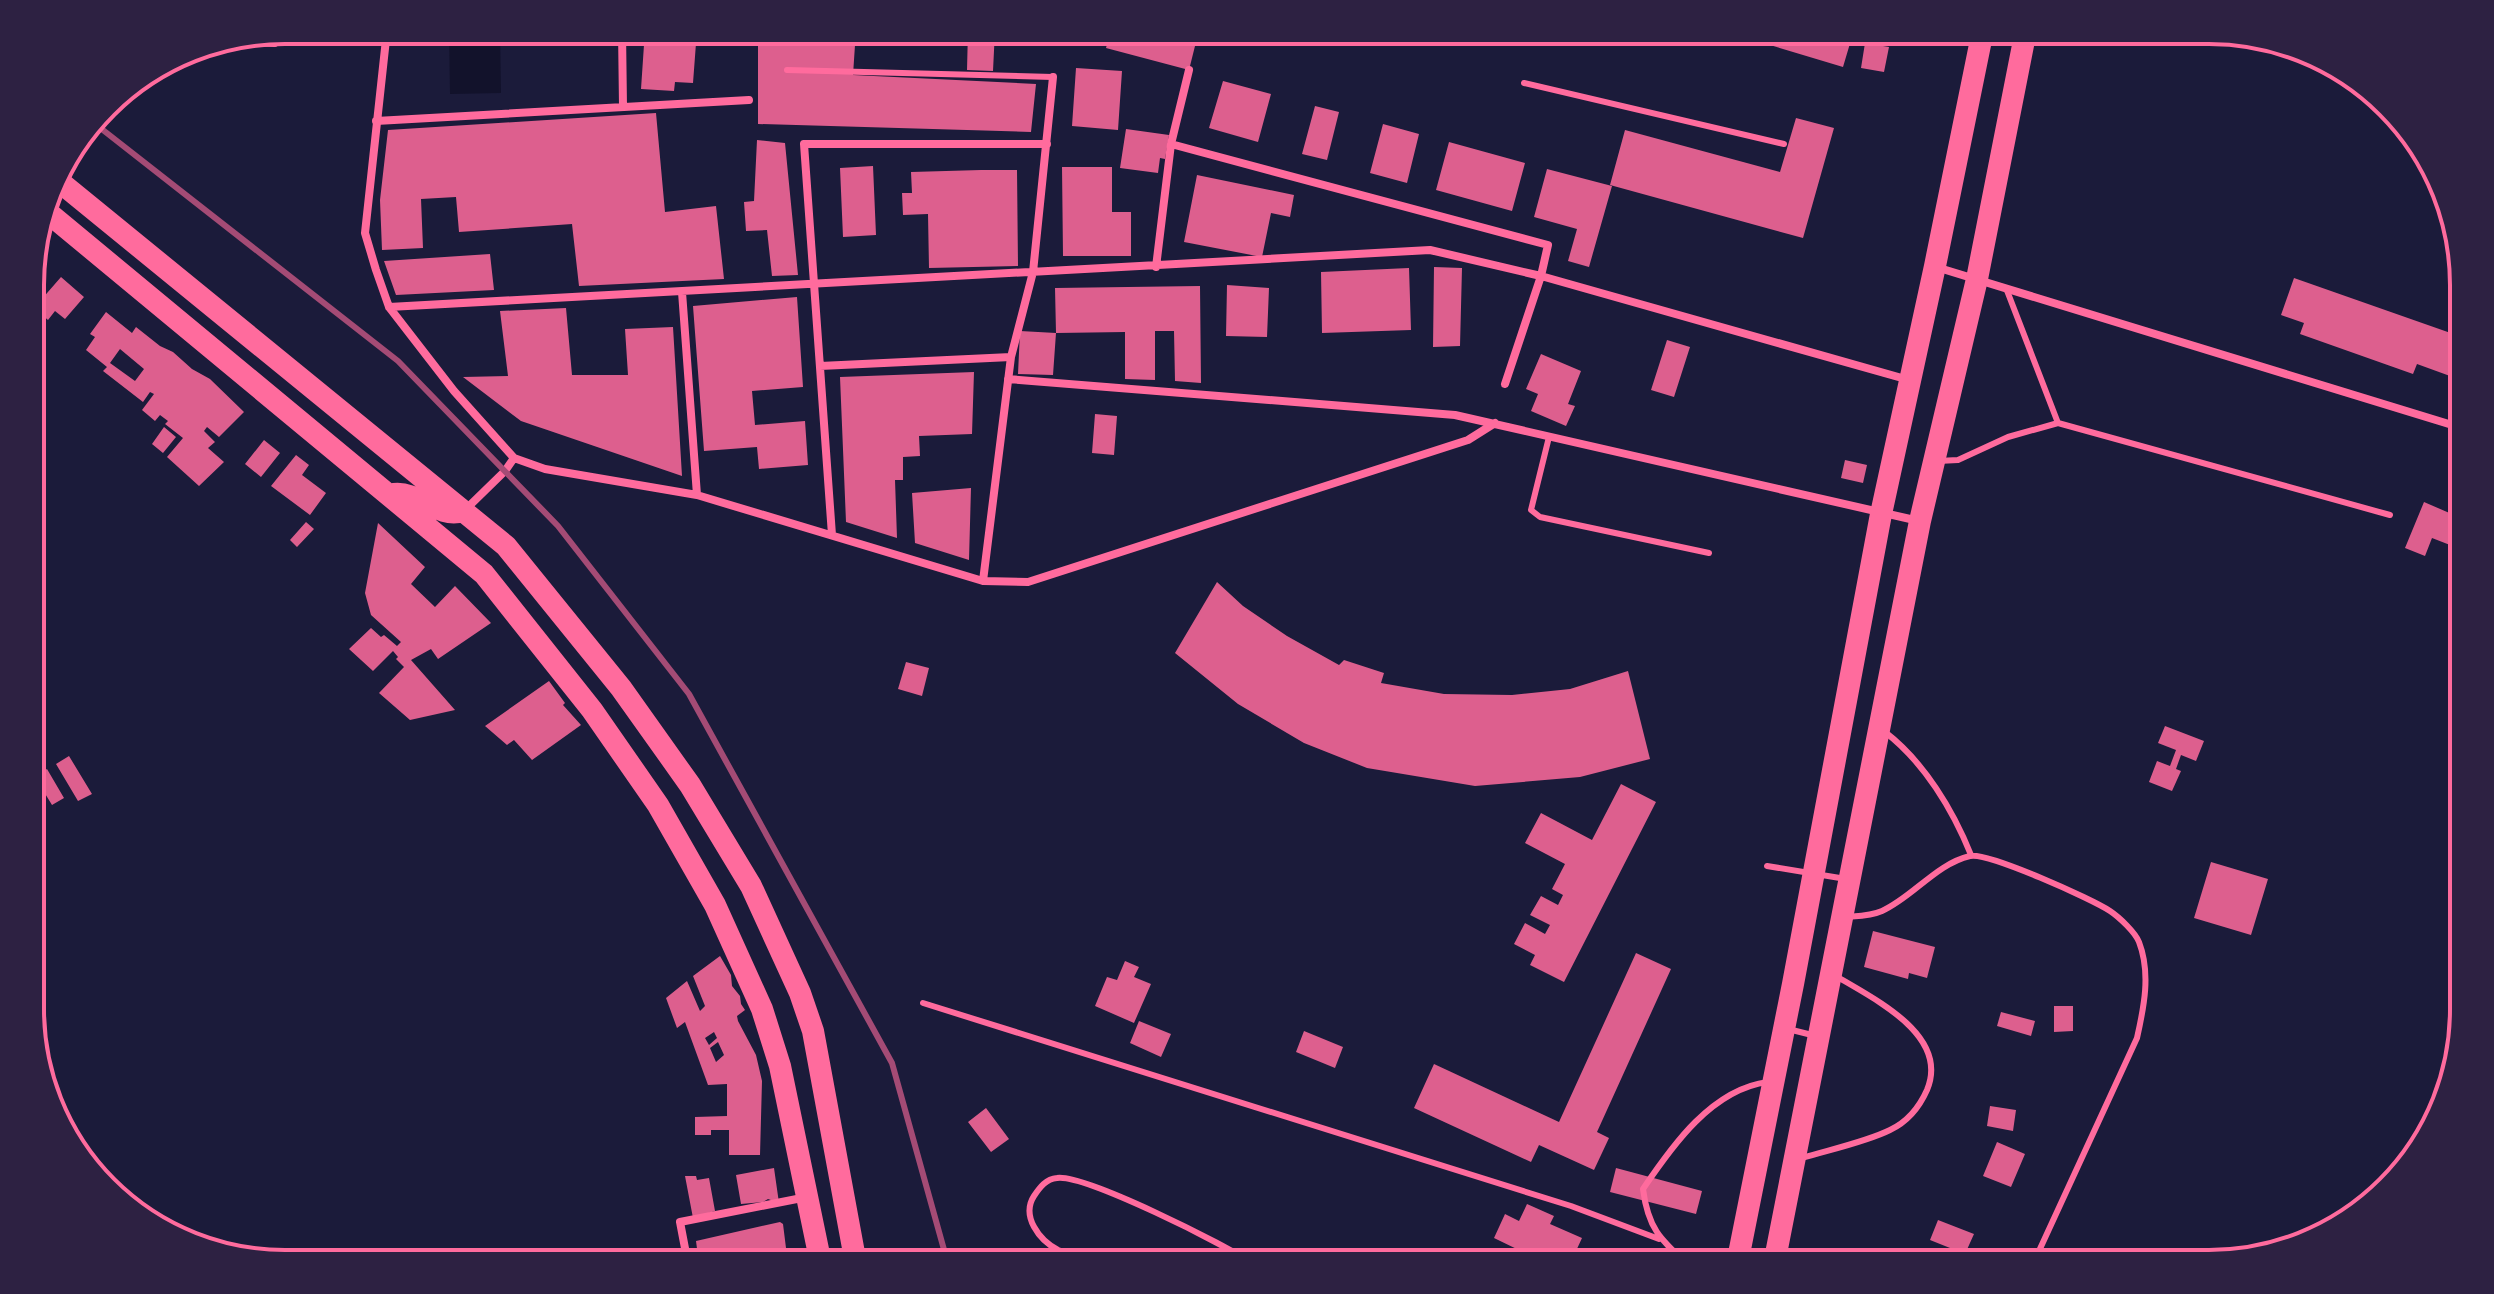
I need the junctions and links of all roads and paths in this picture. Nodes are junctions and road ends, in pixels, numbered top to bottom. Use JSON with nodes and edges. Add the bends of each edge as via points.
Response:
{"nodes":[{"id":1,"x":385,"y":44,"type":"edge"},
{"id":2,"x":622,"y":44,"type":"edge"},
{"id":3,"x":1980,"y":44,"type":"edge"},
{"id":4,"x":2023,"y":44,"type":"edge"},
{"id":5,"x":787,"y":70,"type":"dead end"},
{"id":6,"x":1189,"y":70,"type":"dead end"},
{"id":7,"x":1053,"y":77,"type":"joint"},
{"id":8,"x":1524,"y":83,"type":"dead end"},
{"id":9,"x":749,"y":100,"type":"dead end"},
{"id":10,"x":623,"y":107,"type":"junction"},
{"id":11,"x":376,"y":121,"type":"junction"},
{"id":12,"x":1047,"y":144,"type":"junction"},
{"id":13,"x":1171,"y":144,"type":"junction"},
{"id":14,"x":1784,"y":144,"type":"dead end"},
{"id":15,"x":65,"y":186,"type":"edge"},
{"id":16,"x":54,"y":217,"type":"edge"},
{"id":17,"x":1935,"y":266,"type":"junction"},
{"id":18,"x":1156,"y":267,"type":"junction"},
{"id":19,"x":1033,"y":272,"type":"junction"},
{"id":20,"x":1541,"y":276,"type":"junction"},
{"id":21,"x":1977,"y":279,"type":"junction"},
{"id":22,"x":814,"y":284,"type":"junction"},
{"id":23,"x":2006,"y":288,"type":"junction"},
{"id":24,"x":682,"y":292,"type":"junction"},
{"id":25,"x":389,"y":307,"type":"junction"},
{"id":26,"x":1011,"y":357,"type":"junction"},
{"id":27,"x":820,"y":366,"type":"junction"},
{"id":28,"x":1008,"y":379,"type":"junction"},
{"id":29,"x":1909,"y":380,"type":"junction"},
{"id":30,"x":1505,"y":384,"type":"dead end"},
{"id":31,"x":1495,"y":423,"type":"junction"},
{"id":32,"x":2058,"y":423,"type":"junction"},
{"id":33,"x":2450,"y":424,"type":"edge"},
{"id":34,"x":1549,"y":437,"type":"junction"},
{"id":35,"x":514,"y":458,"type":"junction"},
{"id":36,"x":1934,"y":461,"type":"junction"},
{"id":37,"x":389,"y":495,"type":"junction"},
{"id":38,"x":697,"y":495,"type":"junction"},
{"id":39,"x":464,"y":511,"type":"junction"},
{"id":40,"x":1881,"y":514,"type":"junction"},
{"id":41,"x":2390,"y":515,"type":"dead end"},
{"id":42,"x":1920,"y":521,"type":"junction"},
{"id":43,"x":832,"y":535,"type":"junction"},
{"id":44,"x":1709,"y":553,"type":"dead end"},
{"id":45,"x":983,"y":581,"type":"junction"},
{"id":46,"x":1879,"y":728,"type":"junction"},
{"id":47,"x":1971,"y":855,"type":"junction"},
{"id":48,"x":1767,"y":866,"type":"dead end"},
{"id":49,"x":1814,"y":872,"type":"junction"},
{"id":50,"x":1850,"y":879,"type":"junction"},
{"id":51,"x":1842,"y":917,"type":"junction"},
{"id":52,"x":1831,"y":973,"type":"junction"},
{"id":53,"x":923,"y":1003,"type":"dead end"},
{"id":54,"x":1784,"y":1029,"type":"junction"},
{"id":55,"x":1819,"y":1037,"type":"junction"},
{"id":56,"x":1774,"y":1082,"type":"junction"},
{"id":57,"x":1794,"y":1160,"type":"junction"},
{"id":58,"x":807,"y":1196,"type":"junction"},
{"id":59,"x":1659,"y":1239,"type":"junction"},
{"id":60,"x":1671,"y":1249,"type":"edge"},
{"id":61,"x":1740,"y":1249,"type":"edge"},
{"id":62,"x":1777,"y":1249,"type":"edge"},
{"id":63,"x":2040,"y":1249,"type":"edge"},
{"id":64,"x":685,"y":1250,"type":"edge"},
{"id":65,"x":818,"y":1250,"type":"edge"},
{"id":66,"x":853,"y":1250,"type":"edge"},
{"id":67,"x":1057,"y":1250,"type":"edge"},
{"id":68,"x":1229,"y":1250,"type":"edge"}],
"edges":[{"from":1,"to":11,"type":"street"},
{"from":2,"to":10,"type":"street"},
{"from":3,"to":17,"type":"highway"},
{"from":4,"to":21,"type":"highway"},
{"from":5,"to":7,"type":"lane"},
{"from":6,"to":13,"type":"street"},
{"from":7,"to":12,"type":"street"},
{"from":8,"to":14,"type":"lane"},
{"from":9,"to":10,"type":"street"},
{"from":10,"to":11,"type":"street"},
{"from":11,"to":25,"type":"street","via":[[365,233]]},
{"from":12,"to":19,"type":"street"},
{"from":12,"to":22,"type":"street","via":[[804,144]]},
{"from":13,"to":18,"type":"street"},
{"from":13,"to":20,"type":"street","via":[[1548,245]]},
{"from":15,"to":39,"type":"highway"},
{"from":16,"to":37,"type":"highway"},
{"from":17,"to":21,"type":"street"},
{"from":17,"to":29,"type":"highway"},
{"from":18,"to":19,"type":"street"},
{"from":18,"to":20,"type":"street","via":[[1430,250]]},
{"from":19,"to":22,"type":"street"},
{"from":19,"to":26,"type":"street"},
{"from":20,"to":29,"type":"street"},
{"from":20,"to":30,"type":"street"},
{"from":21,"to":23,"type":"street"},
{"from":21,"to":36,"type":"highway"},
{"from":22,"to":24,"type":"street"},
{"from":22,"to":27,"type":"street"},
{"from":23,"to":32,"type":"lane"},
{"from":23,"to":33,"type":"street"},
{"from":24,"to":25,"type":"street"},
{"from":24,"to":38,"type":"street"},
{"from":25,"to":35,"type":"street"},
{"from":26,"to":27,"type":"street"},
{"from":26,"to":28,"type":"street"},
{"from":27,"to":43,"type":"street"},
{"from":28,"to":31,"type":"street","via":[[1455,415]]},
{"from":28,"to":45,"type":"street"},
{"from":29,"to":40,"type":"highway"},
{"from":31,"to":34,"type":"street"},
{"from":31,"to":45,"type":"street","via":[[1468,440],[1028,582]]},
{"from":32,"to":36,"type":"lane","via":[[2008,437],[1958,460]]},
{"from":32,"to":41,"type":"lane"},
{"from":34,"to":40,"type":"street"},
{"from":34,"to":44,"type":"lane","via":[[1531,510],[1540,517]]},
{"from":35,"to":38,"type":"street","via":[[545,469]]},
{"from":35,"to":39,"type":"street"},
{"from":36,"to":42,"type":"highway"},
{"from":37,"to":39,"type":"highway","via":[[407,494],[444,512]]},
{"from":37,"to":58,"type":"highway","via":[[484,574],[592,710],[658,805],[715,905],[762,1009],[780,1066]]},
{"from":38,"to":43,"type":"street"},
{"from":39,"to":66,"type":"highway","via":[[506,546],[621,688],[690,785],[751,886],[813,1031]]},
{"from":40,"to":42,"type":"street"},
{"from":40,"to":49,"type":"highway"},
{"from":42,"to":46,"type":"highway"},
{"from":43,"to":45,"type":"street"},
{"from":46,"to":47,"type":"lane","via":[[1916,762],[1959,824]]},
{"from":46,"to":50,"type":"highway"},
{"from":47,"to":51,"type":"lane","via":[[1884,910]]},
{"from":47,"to":63,"type":"lane","via":[[2002,860],[2110,911],[2138,939],[2145,966],[2137,1038]]},
{"from":48,"to":49,"type":"lane"},
{"from":49,"to":50,"type":"lane"},
{"from":49,"to":54,"type":"highway"},
{"from":50,"to":51,"type":"highway"},
{"from":51,"to":52,"type":"highway"},
{"from":52,"to":55,"type":"highway"},
{"from":52,"to":57,"type":"lane","via":[[1893,1012],[1923,1039],[1930,1083],[1914,1113],[1890,1130]]},
{"from":53,"to":59,"type":"lane","via":[[1571,1206]]},
{"from":54,"to":55,"type":"lane"},
{"from":54,"to":56,"type":"highway"},
{"from":55,"to":57,"type":"highway"},
{"from":56,"to":59,"type":"lane","via":[[1754,1084],[1709,1109],[1668,1152],[1643,1189]]},
{"from":56,"to":61,"type":"highway"},
{"from":57,"to":62,"type":"highway"},
{"from":58,"to":64,"type":"street","via":[[680,1222]]},
{"from":58,"to":65,"type":"highway"},
{"from":59,"to":60,"type":"lane"},
{"from":67,"to":68,"type":"lane","via":[[1040,1235],[1028,1205],[1041,1184],[1058,1177],[1083,1182]]}]}
